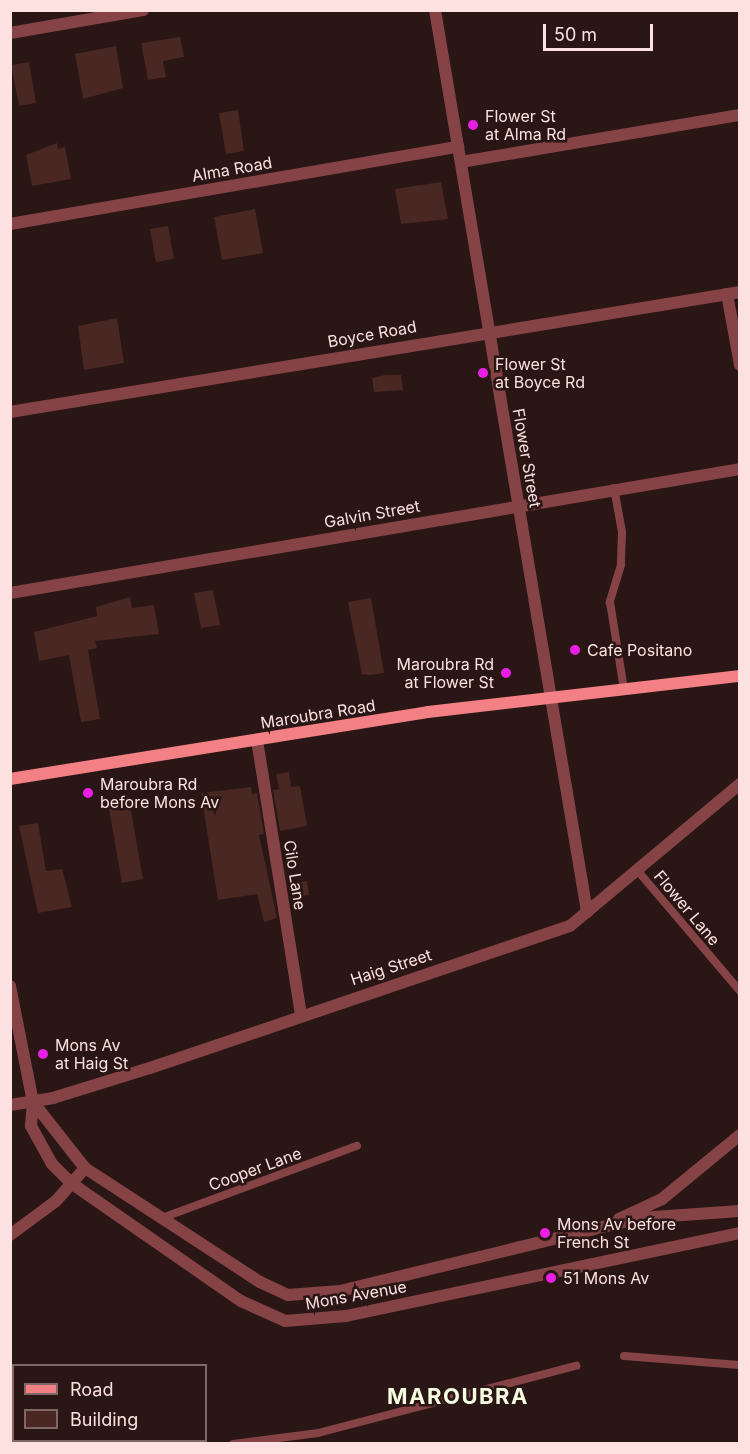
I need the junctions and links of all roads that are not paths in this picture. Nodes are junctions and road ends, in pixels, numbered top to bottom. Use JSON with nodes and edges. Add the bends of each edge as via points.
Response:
{"nodes":[{"id":1,"x":143,"y":10,"type":"edge"},
{"id":2,"x":435,"y":10,"type":"edge"},
{"id":3,"x":10,"y":33,"type":"edge"},
{"id":4,"x":740,"y":115,"type":"edge"},
{"id":5,"x":458,"y":147,"type":"junction"},
{"id":6,"x":461,"y":162,"type":"junction"},
{"id":7,"x":10,"y":224,"type":"edge"},
{"id":8,"x":733,"y":293,"type":"edge"},
{"id":9,"x":489,"y":332,"type":"junction"},
{"id":10,"x":740,"y":365,"type":"edge"},
{"id":11,"x":10,"y":412,"type":"edge"},
{"id":12,"x":740,"y":469,"type":"edge"},
{"id":13,"x":614,"y":488,"type":"junction"},
{"id":14,"x":519,"y":505,"type":"junction"},
{"id":15,"x":10,"y":593,"type":"edge"},
{"id":16,"x":740,"y":676,"type":"edge"},
{"id":17,"x":624,"y":689,"type":"junction"},
{"id":18,"x":551,"y":698,"type":"junction"},
{"id":19,"x":257,"y":741,"type":"junction"},
{"id":20,"x":10,"y":779,"type":"edge"},
{"id":21,"x":740,"y":784,"type":"edge"},
{"id":22,"x":637,"y":870,"type":"junction"},
{"id":23,"x":586,"y":912,"type":"junction"},
{"id":24,"x":10,"y":986,"type":"edge"},
{"id":25,"x":740,"y":991,"type":"edge"},
{"id":26,"x":301,"y":1015,"type":"junction"},
{"id":27,"x":33,"y":1102,"type":"junction"},
{"id":28,"x":10,"y":1105,"type":"edge"},
{"id":29,"x":740,"y":1135,"type":"edge"},
{"id":30,"x":357,"y":1146,"type":"dead end"},
{"id":31,"x":85,"y":1167,"type":"junction"},
{"id":32,"x":71,"y":1183,"type":"junction"},
{"id":33,"x":740,"y":1211,"type":"edge"},
{"id":34,"x":162,"y":1218,"type":"junction"},
{"id":35,"x":601,"y":1226,"type":"junction"},
{"id":36,"x":740,"y":1233,"type":"edge"},
{"id":37,"x":10,"y":1235,"type":"edge"},
{"id":38,"x":624,"y":1356,"type":"dead end"},
{"id":39,"x":740,"y":1365,"type":"edge"},
{"id":40,"x":576,"y":1366,"type":"dead end"},
{"id":41,"x":233,"y":1443,"type":"edge"}],
"edges":[{"from":1,"to":3,"type":"street"},
{"from":2,"to":5,"type":"street","name":"Flower Street"},
{"from":4,"to":6,"type":"street"},
{"from":5,"to":6,"type":"street","name":"Flower Street"},
{"from":5,"to":7,"type":"street","name":"Alma Road"},
{"from":6,"to":9,"type":"street","name":"Flower Street"},
{"from":8,"to":9,"type":"street","name":"Boyce Road"},
{"from":8,"to":10,"type":"street"},
{"from":9,"to":11,"type":"street","name":"Boyce Road"},
{"from":9,"to":14,"type":"street","name":"Flower Street"},
{"from":12,"to":13,"type":"street","name":"Galvin Street"},
{"from":13,"to":14,"type":"street","name":"Galvin Street"},
{"from":13,"to":17,"type":"lane","via":[[622,532],[621,565],[610,602]]},
{"from":14,"to":15,"type":"street","name":"Galvin Street"},
{"from":14,"to":18,"type":"street","name":"Flower Street"},
{"from":16,"to":17,"type":"main road","name":"Maroubra Road"},
{"from":17,"to":18,"type":"main road","name":"Maroubra Road"},
{"from":18,"to":19,"type":"main road","name":"Maroubra Road"},
{"from":18,"to":23,"type":"street","name":"Flower Street"},
{"from":19,"to":20,"type":"main road","name":"Maroubra Road"},
{"from":19,"to":26,"type":"street","name":"Cilo Lane"},
{"from":21,"to":22,"type":"street","name":"Haig Street"},
{"from":22,"to":23,"type":"street","name":"Haig Street"},
{"from":22,"to":25,"type":"lane","name":"Flower Lane"},
{"from":23,"to":26,"type":"street","name":"Haig Street","via":[[570,926]]},
{"from":24,"to":27,"type":"street","name":"Mons Avenue"},
{"from":26,"to":27,"type":"street","name":"Haig Street","via":[[150,1068]]},
{"from":27,"to":28,"type":"street","name":"Haig Street"},
{"from":27,"to":31,"type":"street","name":"Mons Avenue"},
{"from":27,"to":32,"type":"street","name":"Mons Avenue","via":[[31,1126],[52,1164]]},
{"from":29,"to":35,"type":"street","via":[[662,1199]]},
{"from":30,"to":34,"type":"lane","name":"Cooper Lane"},
{"from":31,"to":32,"type":"street"},
{"from":31,"to":34,"type":"street","name":"Mons Avenue"},
{"from":32,"to":36,"type":"street","name":"Mons Avenue","via":[[241,1301],[285,1321],[346,1316]]},
{"from":32,"to":37,"type":"street","via":[[30,1223]]},
{"from":33,"to":35,"type":"street","name":"Mons Avenue","via":[[660,1216]]},
{"from":34,"to":35,"type":"street","name":"Mons Avenue","via":[[260,1282],[288,1295],[312,1297],[504,1254]]},
{"from":38,"to":39,"type":"lane"},
{"from":40,"to":41,"type":"lane","via":[[318,1433]]}]}
